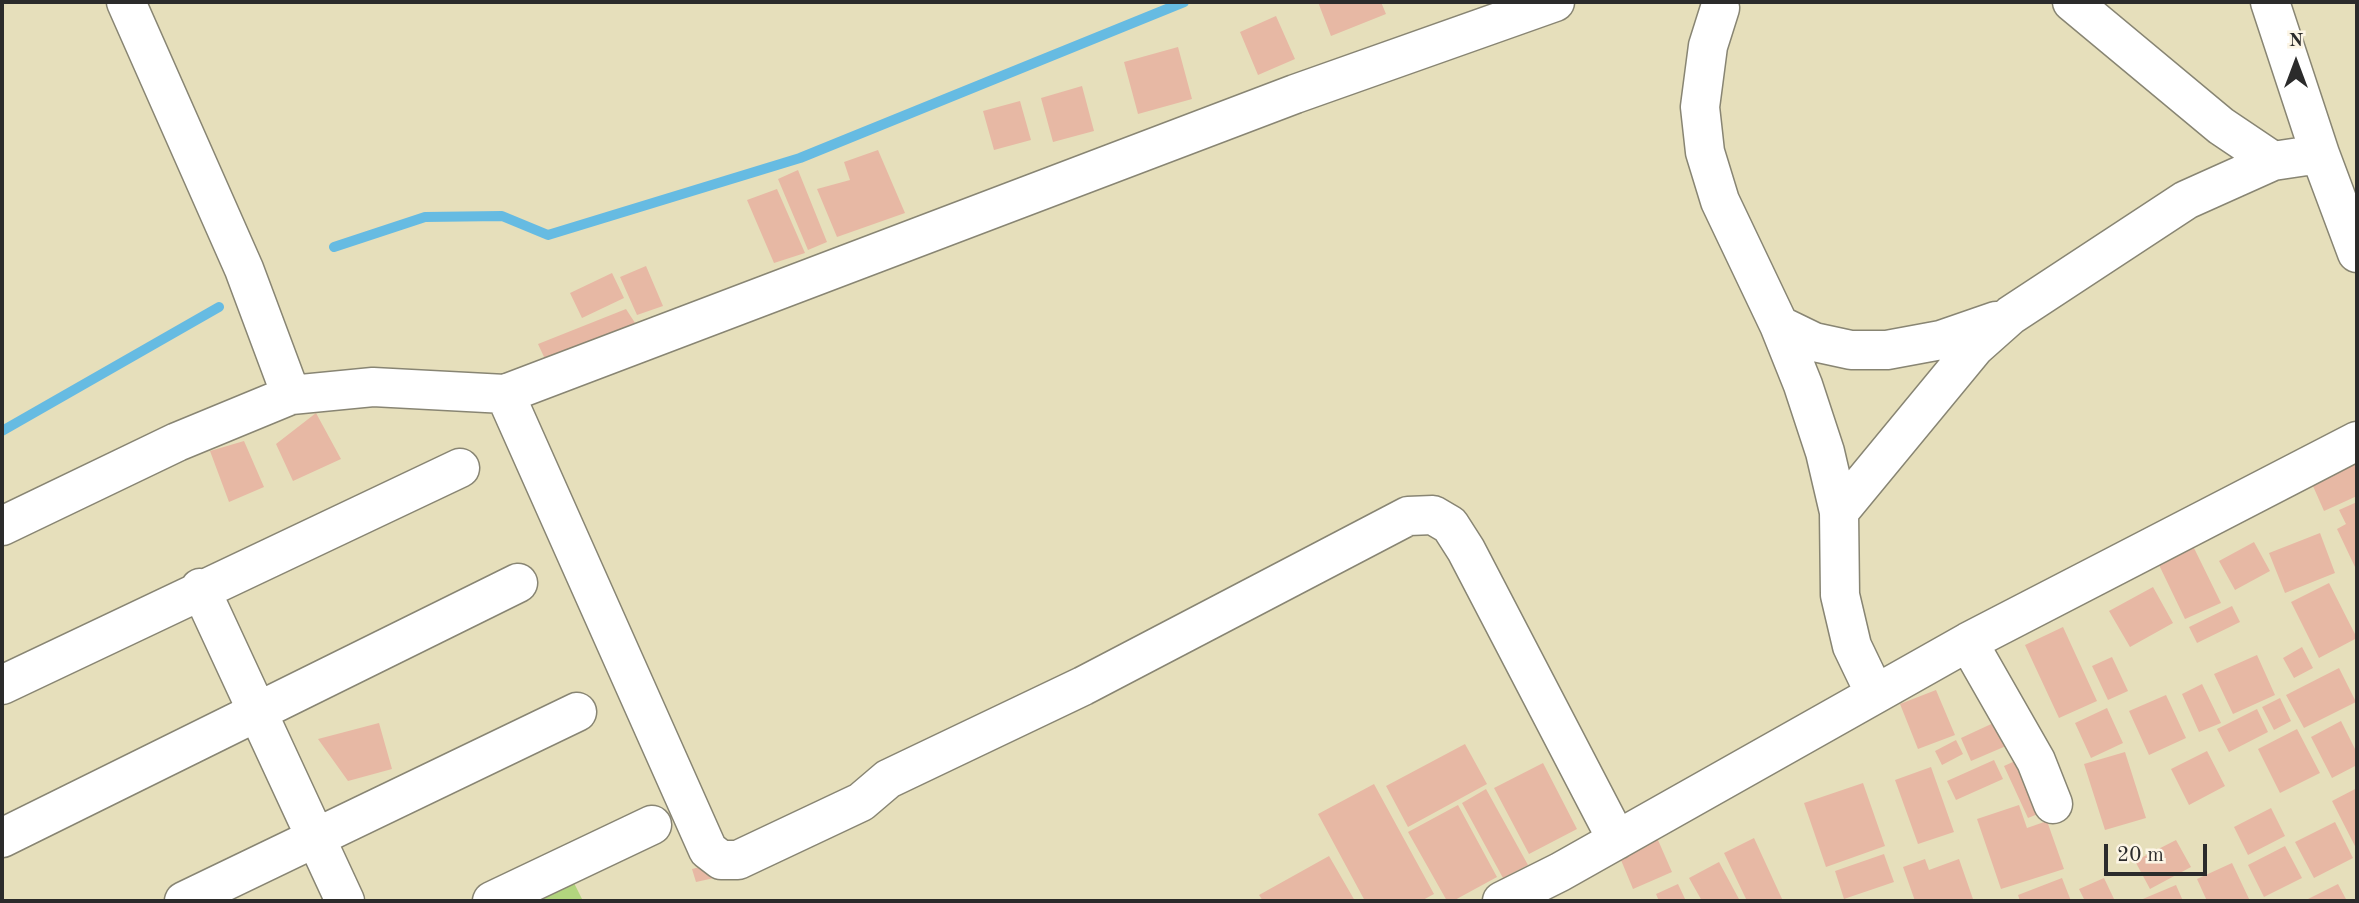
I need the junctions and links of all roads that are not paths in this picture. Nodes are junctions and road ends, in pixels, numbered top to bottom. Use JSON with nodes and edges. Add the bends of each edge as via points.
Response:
{"nodes":[{"id":1,"x":126,"y":2,"type":"edge"},
{"id":2,"x":1555,"y":2,"type":"edge"},
{"id":3,"x":2072,"y":2,"type":"edge"},
{"id":4,"x":2270,"y":2,"type":"edge"},
{"id":5,"x":1721,"y":4,"type":"edge"},
{"id":6,"x":2320,"y":155,"type":"junction"},
{"id":7,"x":2273,"y":161,"type":"junction"},
{"id":8,"x":2357,"y":253,"type":"edge"},
{"id":9,"x":2011,"y":315,"type":"junction"},
{"id":10,"x":1779,"y":325,"type":"junction"},
{"id":11,"x":505,"y":394,"type":"junction"},
{"id":12,"x":291,"y":395,"type":"junction"},
{"id":13,"x":2357,"y":441,"type":"edge"},
{"id":14,"x":460,"y":468,"type":"dead end"},
{"id":15,"x":1839,"y":512,"type":"junction"},
{"id":16,"x":2,"y":526,"type":"edge"},
{"id":17,"x":518,"y":583,"type":"dead end"},
{"id":18,"x":200,"y":588,"type":"junction"},
{"id":19,"x":1968,"y":642,"type":"junction"},
{"id":20,"x":2,"y":685,"type":"edge"},
{"id":21,"x":1875,"y":694,"type":"junction"},
{"id":22,"x":257,"y":711,"type":"junction"},
{"id":23,"x":576,"y":712,"type":"dead end"},
{"id":24,"x":2053,"y":804,"type":"dead end"},
{"id":25,"x":652,"y":825,"type":"dead end"},
{"id":26,"x":316,"y":837,"type":"junction"},
{"id":27,"x":2,"y":838,"type":"edge"},
{"id":28,"x":1617,"y":839,"type":"junction"},
{"id":29,"x":1566,"y":887,"type":"edge"},
{"id":30,"x":184,"y":901,"type":"edge"},
{"id":31,"x":345,"y":901,"type":"edge"},
{"id":32,"x":492,"y":901,"type":"edge"},
{"id":33,"x":1502,"y":901,"type":"edge"}],
"edges":[{"from":1,"to":12,"type":"street","via":[[244,269]]},
{"from":2,"to":11,"type":"street","via":[[1295,94]]},
{"from":3,"to":7,"type":"street","via":[[2221,126]]},
{"from":4,"to":6,"type":"street"},
{"from":5,"to":10,"type":"street","via":[[1708,46],[1700,107],[1705,152],[1720,201]]},
{"from":6,"to":7,"type":"street"},
{"from":6,"to":8,"type":"street"},
{"from":7,"to":9,"type":"street","via":[[2186,200]]},
{"from":9,"to":10,"type":"street","via":[[1941,340],[1887,350],[1851,350],[1815,342]]},
{"from":9,"to":15,"type":"street","via":[[1975,347]]},
{"from":10,"to":15,"type":"street","via":[[1818,430]]},
{"from":11,"to":12,"type":"street","via":[[373,387]]},
{"from":11,"to":28,"type":"street","via":[[708,850],[720,859],[738,860],[861,803],[888,779],[1083,686],[1408,516],[1421,515],[1433,515],[1450,525],[1466,550]]},
{"from":12,"to":16,"type":"street","via":[[177,442]]},
{"from":13,"to":19,"type":"street"},
{"from":14,"to":18,"type":"street"},
{"from":15,"to":21,"type":"street","via":[[1840,595],[1852,646]]},
{"from":17,"to":22,"type":"street"},
{"from":18,"to":20,"type":"street"},
{"from":18,"to":22,"type":"street"},
{"from":19,"to":21,"type":"street"},
{"from":19,"to":24,"type":"street","via":[[2036,761]]},
{"from":21,"to":28,"type":"street"},
{"from":22,"to":26,"type":"street"},
{"from":22,"to":27,"type":"street"},
{"from":23,"to":26,"type":"street"},
{"from":25,"to":32,"type":"street"},
{"from":26,"to":30,"type":"street"},
{"from":26,"to":31,"type":"street"},
{"from":28,"to":29,"type":"street"},
{"from":29,"to":33,"type":"street"}]}
